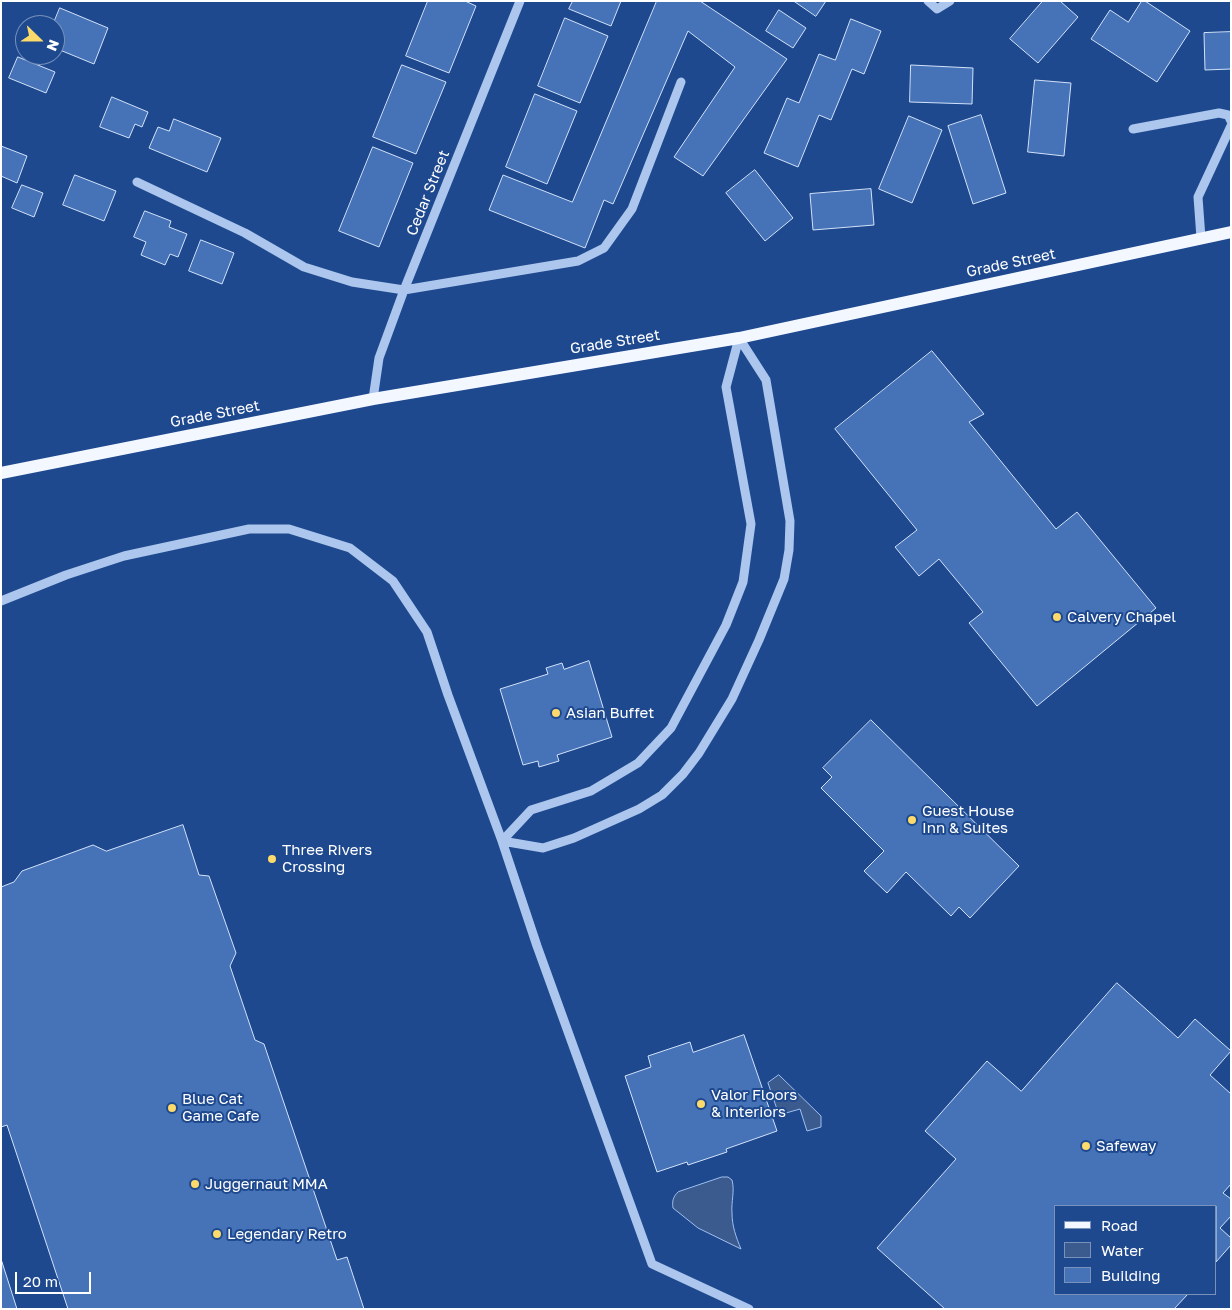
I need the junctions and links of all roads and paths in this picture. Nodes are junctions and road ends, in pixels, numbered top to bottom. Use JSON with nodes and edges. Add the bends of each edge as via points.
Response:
{"nodes":[{"id":1,"x":520,"y":1,"type":"edge"},
{"id":2,"x":928,"y":1,"type":"edge"},
{"id":3,"x":950,"y":1,"type":"edge"},
{"id":4,"x":681,"y":82,"type":"dead end"},
{"id":5,"x":1231,"y":121,"type":"edge"},
{"id":6,"x":1231,"y":126,"type":"edge"},
{"id":7,"x":1133,"y":129,"type":"dead end"},
{"id":8,"x":137,"y":182,"type":"dead end"},
{"id":9,"x":1231,"y":232,"type":"edge"},
{"id":10,"x":1201,"y":238,"type":"junction"},
{"id":11,"x":404,"y":290,"type":"junction"},
{"id":12,"x":739,"y":338,"type":"junction"},
{"id":13,"x":373,"y":399,"type":"junction"},
{"id":14,"x":1,"y":473,"type":"edge"},
{"id":15,"x":1,"y":601,"type":"edge"},
{"id":16,"x":502,"y":842,"type":"junction"},
{"id":17,"x":749,"y":1309,"type":"edge"}],
"edges":[{"from":1,"to":11,"type":"street","name":"Cedar Street"},
{"from":2,"to":3,"type":"street","via":[[937,9]]},
{"from":4,"to":11,"type":"street","via":[[632,210],[604,248],[578,261]]},
{"from":5,"to":7,"type":"street","via":[[1228,115],[1219,113]]},
{"from":6,"to":10,"type":"street","via":[[1198,197]]},
{"from":8,"to":11,"type":"street","via":[[245,233],[304,267],[352,282]]},
{"from":9,"to":10,"type":"main road","name":"Grade Street"},
{"from":10,"to":12,"type":"main road","name":"Grade Street"},
{"from":11,"to":13,"type":"street","name":"Cedar Street","via":[[380,358]]},
{"from":12,"to":13,"type":"main road","name":"Grade Street"},
{"from":12,"to":16,"type":"street","via":[[726,387],[750,524],[743,582],[726,625],[671,728],[638,763],[590,791],[531,810]]},
{"from":12,"to":16,"type":"street","via":[[766,380],[790,521],[784,578],[732,699],[683,774],[662,795],[574,838],[543,848]]},
{"from":13,"to":14,"type":"main road","name":"Grade Street"},
{"from":15,"to":16,"type":"street","via":[[124,556],[249,529],[288,529],[350,548],[393,580],[427,632]]},
{"from":16,"to":17,"type":"street","via":[[652,1264]]}]}
